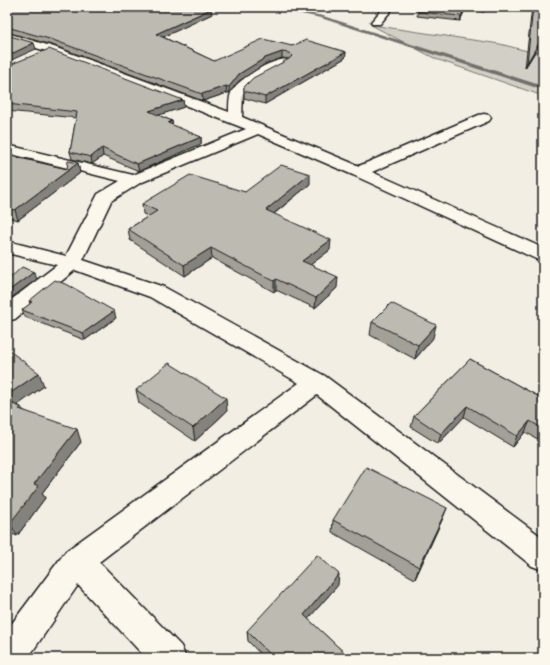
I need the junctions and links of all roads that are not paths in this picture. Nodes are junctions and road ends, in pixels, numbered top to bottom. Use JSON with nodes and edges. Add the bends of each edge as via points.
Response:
{"nodes":[{"id":1,"x":389,"y":7,"type":"edge"},
{"id":2,"x":376,"y":22,"type":"dead end"},
{"id":3,"x":7,"y":36,"type":"edge"},
{"id":4,"x":50,"y":49,"type":"junction"},
{"id":5,"x":36,"y":55,"type":"edge"},
{"id":6,"x":284,"y":62,"type":"edge"},
{"id":7,"x":484,"y":118,"type":"dead end"},
{"id":8,"x":235,"y":119,"type":"junction"},
{"id":9,"x":258,"y":129,"type":"junction"},
{"id":10,"x":7,"y":149,"type":"edge"},
{"id":11,"x":359,"y":172,"type":"junction"},
{"id":12,"x":134,"y":180,"type":"junction"},
{"id":13,"x":7,"y":247,"type":"edge"},
{"id":14,"x":543,"y":255,"type":"edge"},
{"id":15,"x":72,"y":263,"type":"junction"},
{"id":16,"x":7,"y":314,"type":"edge"},
{"id":17,"x":317,"y":382,"type":"junction"},
{"id":18,"x":543,"y":556,"type":"edge"},
{"id":19,"x":77,"y":561,"type":"junction"},
{"id":20,"x":7,"y":658,"type":"edge"},
{"id":21,"x":169,"y":658,"type":"edge"}],
"edges":[{"from":1,"to":2,"type":"street"},
{"from":3,"to":4,"type":"street"},
{"from":4,"to":5,"type":"street"},
{"from":4,"to":8,"type":"street"},
{"from":6,"to":8,"type":"street","via":[[248,80],[237,93]]},
{"from":7,"to":11,"type":"street"},
{"from":8,"to":9,"type":"street"},
{"from":9,"to":11,"type":"street"},
{"from":9,"to":12,"type":"street"},
{"from":10,"to":12,"type":"street"},
{"from":11,"to":14,"type":"street"},
{"from":12,"to":15,"type":"street","via":[[104,198]]},
{"from":13,"to":15,"type":"street"},
{"from":15,"to":16,"type":"street"},
{"from":15,"to":17,"type":"street","via":[[157,292]]},
{"from":17,"to":18,"type":"street"},
{"from":17,"to":19,"type":"street"},
{"from":19,"to":20,"type":"street"},
{"from":19,"to":21,"type":"street"}]}
